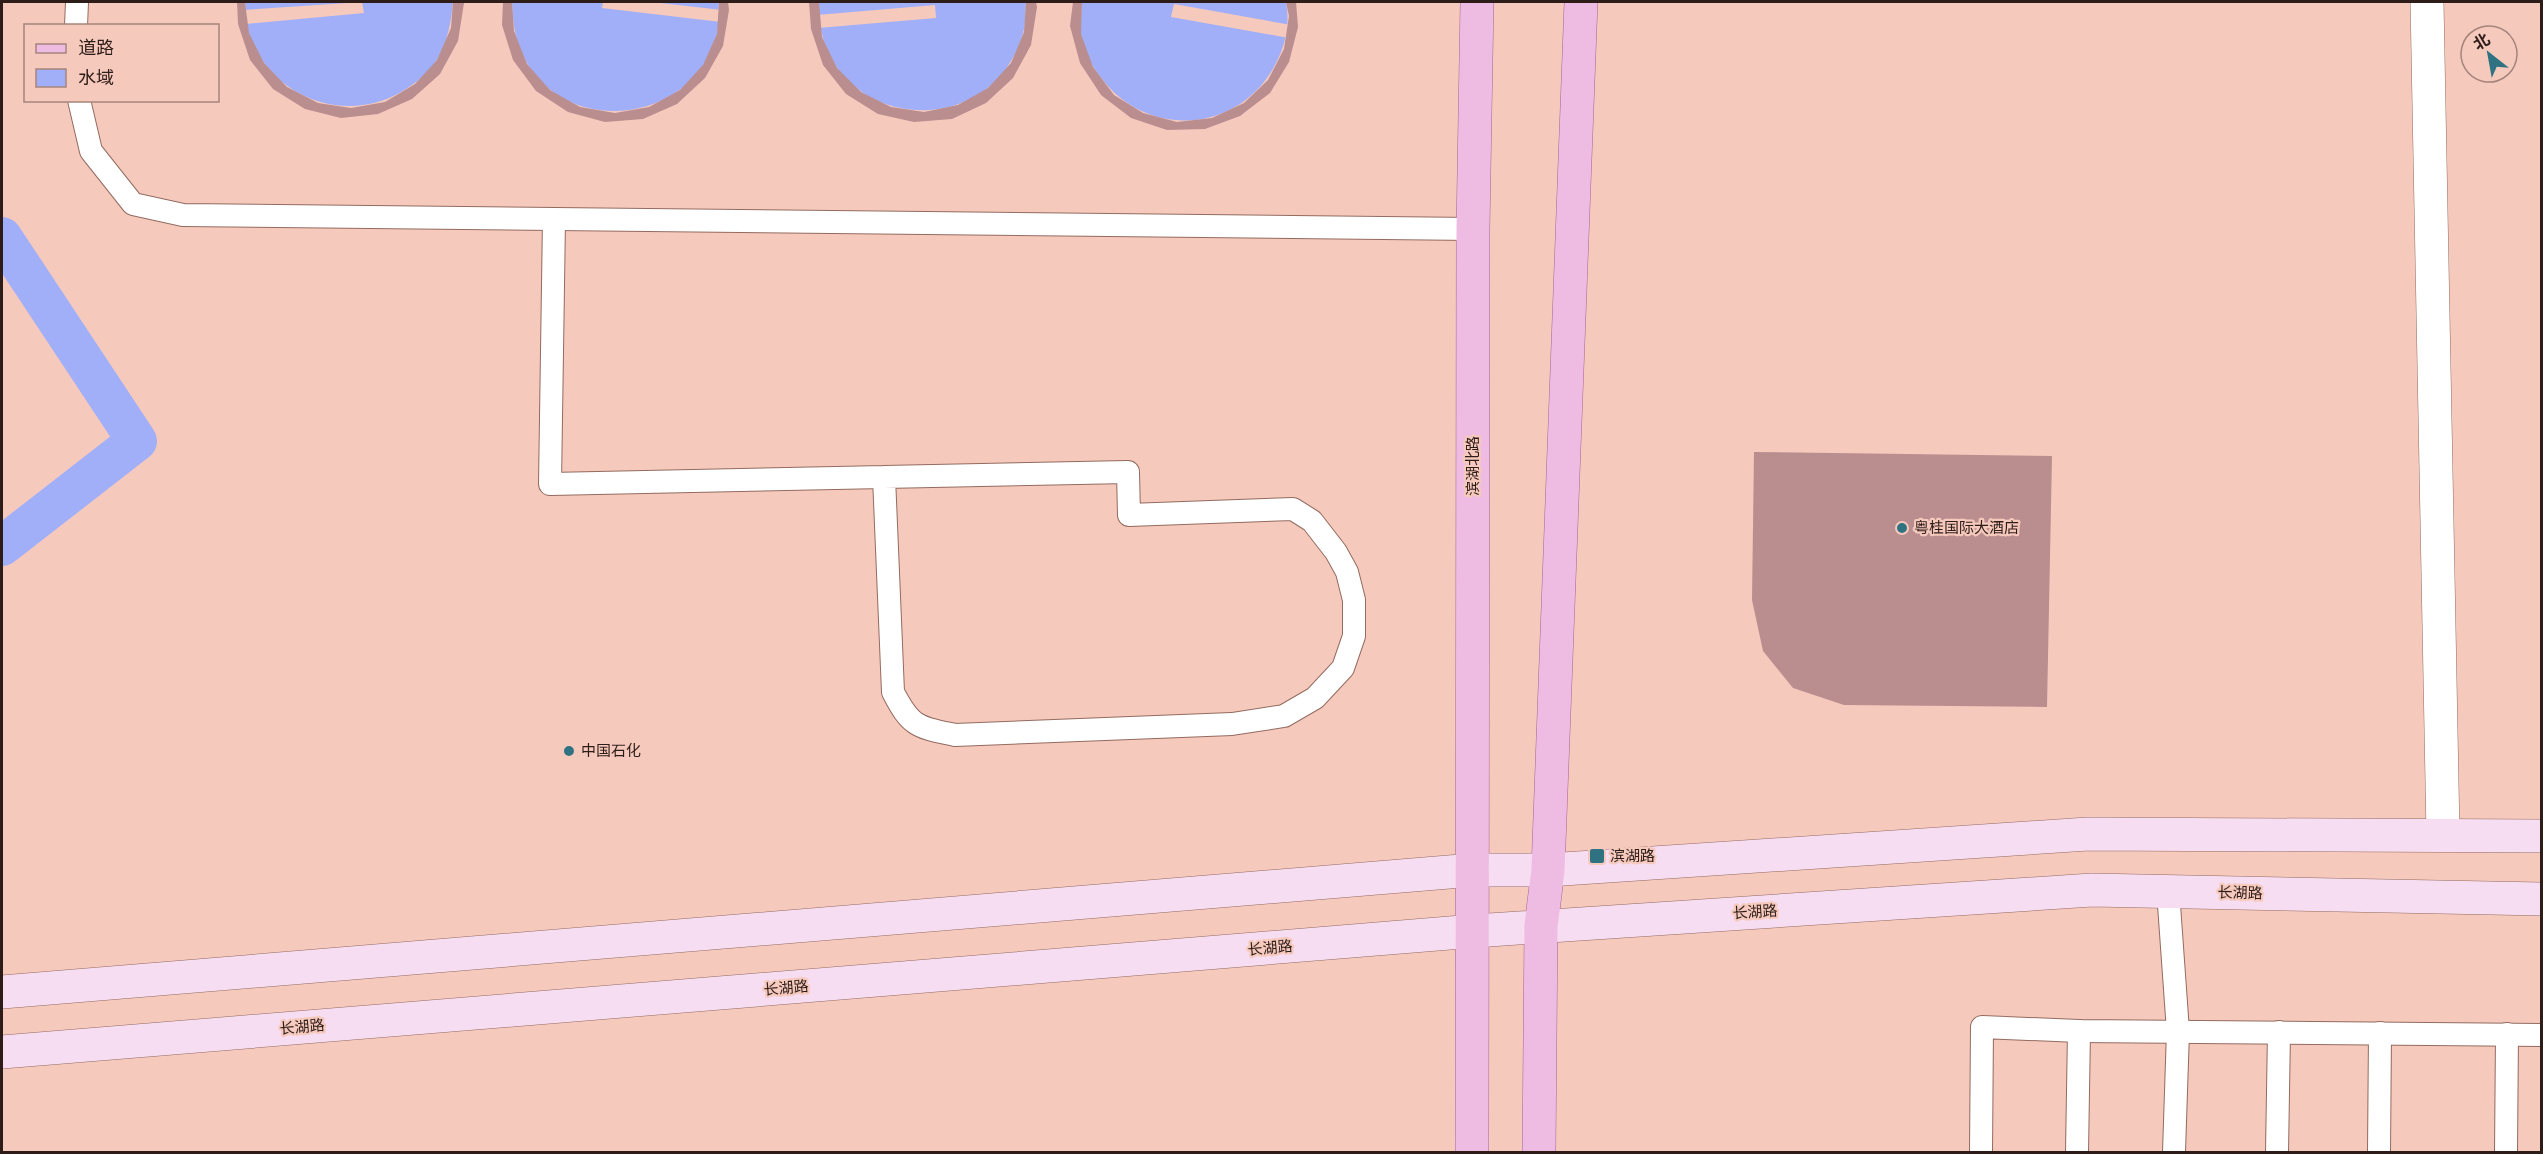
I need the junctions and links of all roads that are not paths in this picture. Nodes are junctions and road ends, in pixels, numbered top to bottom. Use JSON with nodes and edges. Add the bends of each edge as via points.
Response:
{"nodes":[{"id":1,"x":77,"y":2,"type":"edge"},
{"id":2,"x":1477,"y":2,"type":"edge"},
{"id":3,"x":1581,"y":2,"type":"edge"},
{"id":4,"x":2427,"y":2,"type":"edge"},
{"id":5,"x":76,"y":24,"type":"edge"},
{"id":6,"x":79,"y":102,"type":"edge"},
{"id":7,"x":554,"y":219,"type":"junction"},
{"id":8,"x":1473,"y":229,"type":"junction"},
{"id":9,"x":884,"y":477,"type":"junction"},
{"id":10,"x":2443,"y":834,"type":"junction"},
{"id":11,"x":2541,"y":836,"type":"edge"},
{"id":12,"x":1473,"y":870,"type":"junction"},
{"id":13,"x":1548,"y":870,"type":"junction"},
{"id":14,"x":2168,"y":891,"type":"junction"},
{"id":15,"x":2541,"y":899,"type":"edge"},
{"id":16,"x":1541,"y":926,"type":"junction"},
{"id":17,"x":1474,"y":931,"type":"junction"},
{"id":18,"x":2,"y":992,"type":"edge"},
{"id":19,"x":2178,"y":1030,"type":"junction"},
{"id":20,"x":2079,"y":1031,"type":"junction"},
{"id":21,"x":2279,"y":1032,"type":"junction"},
{"id":22,"x":2380,"y":1033,"type":"junction"},
{"id":23,"x":2507,"y":1034,"type":"junction"},
{"id":24,"x":2541,"y":1035,"type":"edge"},
{"id":25,"x":2,"y":1052,"type":"edge"},
{"id":26,"x":1472,"y":1152,"type":"edge"},
{"id":27,"x":1539,"y":1152,"type":"edge"},
{"id":28,"x":1981,"y":1152,"type":"edge"},
{"id":29,"x":2077,"y":1152,"type":"edge"},
{"id":30,"x":2174,"y":1152,"type":"edge"},
{"id":31,"x":2277,"y":1152,"type":"edge"},
{"id":32,"x":2379,"y":1152,"type":"edge"},
{"id":33,"x":2506,"y":1152,"type":"edge"}],
"edges":[{"from":1,"to":5,"type":"lane"},
{"from":2,"to":8,"type":"main road","name":"滨湖北路"},
{"from":3,"to":13,"type":"main road"},
{"from":4,"to":10,"type":"street"},
{"from":6,"to":7,"type":"lane","via":[[91,151],[133,204],[183,215]]},
{"from":7,"to":8,"type":"lane"},
{"from":7,"to":9,"type":"lane","via":[[550,484]]},
{"from":8,"to":12,"type":"main road","name":"滨湖北路"},
{"from":9,"to":9,"type":"lane","via":[[1128,472],[1129,515],[1293,509],[1312,521],[1347,572],[1354,600],[1354,636],[1343,668],[1315,698],[1284,716],[1232,724],[955,735],[926,729],[906,718],[893,692]]},
{"from":10,"to":11,"type":"main road"},
{"from":10,"to":13,"type":"main road","via":[[2088,834]]},
{"from":12,"to":13,"type":"main road"},
{"from":12,"to":17,"type":"main road","name":"滨湖北路"},
{"from":12,"to":18,"type":"main road"},
{"from":13,"to":16,"type":"main road"},
{"from":14,"to":15,"type":"main road","name":"长湖路"},
{"from":14,"to":16,"type":"main road","name":"长湖路","via":[[2092,890]]},
{"from":14,"to":19,"type":"lane"},
{"from":16,"to":17,"type":"main road","name":"长湖路"},
{"from":16,"to":27,"type":"main road"},
{"from":17,"to":25,"type":"main road","name":"长湖路"},
{"from":17,"to":26,"type":"main road"},
{"from":19,"to":20,"type":"lane"},
{"from":19,"to":21,"type":"lane"},
{"from":19,"to":30,"type":"lane"},
{"from":20,"to":28,"type":"lane","via":[[1982,1027]]},
{"from":20,"to":29,"type":"lane"},
{"from":21,"to":22,"type":"lane"},
{"from":21,"to":31,"type":"lane"},
{"from":22,"to":23,"type":"lane"},
{"from":22,"to":32,"type":"lane"},
{"from":23,"to":24,"type":"lane"},
{"from":23,"to":33,"type":"lane"}]}
